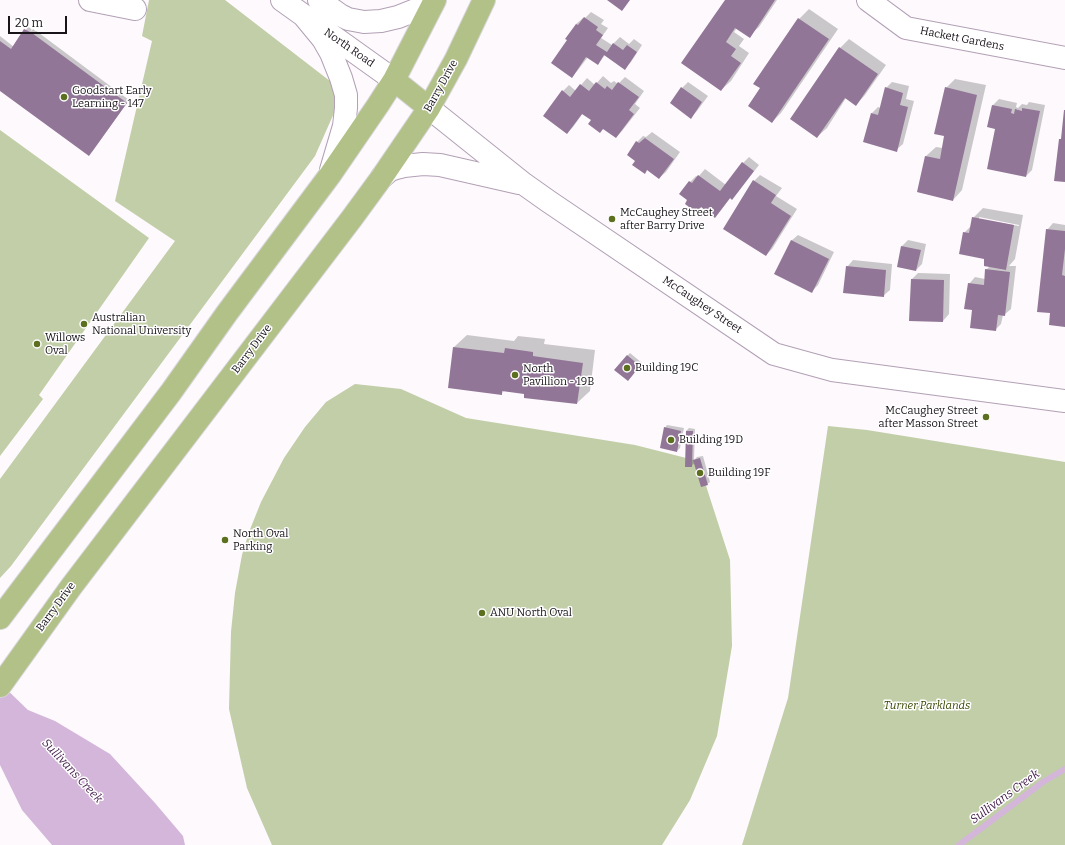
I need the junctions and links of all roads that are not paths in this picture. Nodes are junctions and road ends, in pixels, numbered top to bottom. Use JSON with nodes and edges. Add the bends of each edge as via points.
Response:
{"nodes":[{"id":1,"x":90,"y":0,"type":"edge"},
{"id":2,"x":282,"y":0,"type":"edge"},
{"id":3,"x":319,"y":0,"type":"edge"},
{"id":4,"x":484,"y":0,"type":"edge"},
{"id":5,"x":868,"y":0,"type":"edge"},
{"id":6,"x":434,"y":2,"type":"edge"},
{"id":7,"x":135,"y":9,"type":"dead end"},
{"id":8,"x":304,"y":16,"type":"junction"},
{"id":9,"x":1065,"y":58,"type":"edge"},
{"id":10,"x":394,"y":80,"type":"junction"},
{"id":11,"x":430,"y":108,"type":"junction"},
{"id":12,"x":330,"y":175,"type":"junction"},
{"id":13,"x":382,"y":177,"type":"junction"},
{"id":14,"x":524,"y":184,"type":"junction"},
{"id":15,"x":1065,"y":401,"type":"edge"},
{"id":16,"x":0,"y":618,"type":"edge"},
{"id":17,"x":1,"y":684,"type":"edge"}],
"edges":[{"from":1,"to":7,"type":"street"},
{"from":2,"to":8,"type":"street","name":"North Road"},
{"from":3,"to":6,"type":"street","name":"North Road","via":[[348,19],[364,22],[398,17]]},
{"from":4,"to":11,"type":"main road","name":"Barry Drive"},
{"from":5,"to":9,"type":"street","name":"Hackett Gardens","via":[[906,28]]},
{"from":6,"to":10,"type":"main road"},
{"from":8,"to":10,"type":"street","name":"North Road"},
{"from":8,"to":12,"type":"street","name":"North Road","via":[[331,53],[346,95],[344,126]]},
{"from":10,"to":11,"type":"main road","name":"McCaughey Street"},
{"from":10,"to":12,"type":"main road"},
{"from":11,"to":13,"type":"main road","name":"Barry Drive"},
{"from":11,"to":14,"type":"street","name":"McCaughey Street"},
{"from":12,"to":16,"type":"main road"},
{"from":13,"to":14,"type":"street","via":[[396,168],[423,164],[440,165]]},
{"from":13,"to":17,"type":"main road","name":"Barry Drive","via":[[71,587]]},
{"from":14,"to":15,"type":"street","name":"McCaughey Street","via":[[774,354],[832,370]]}]}
